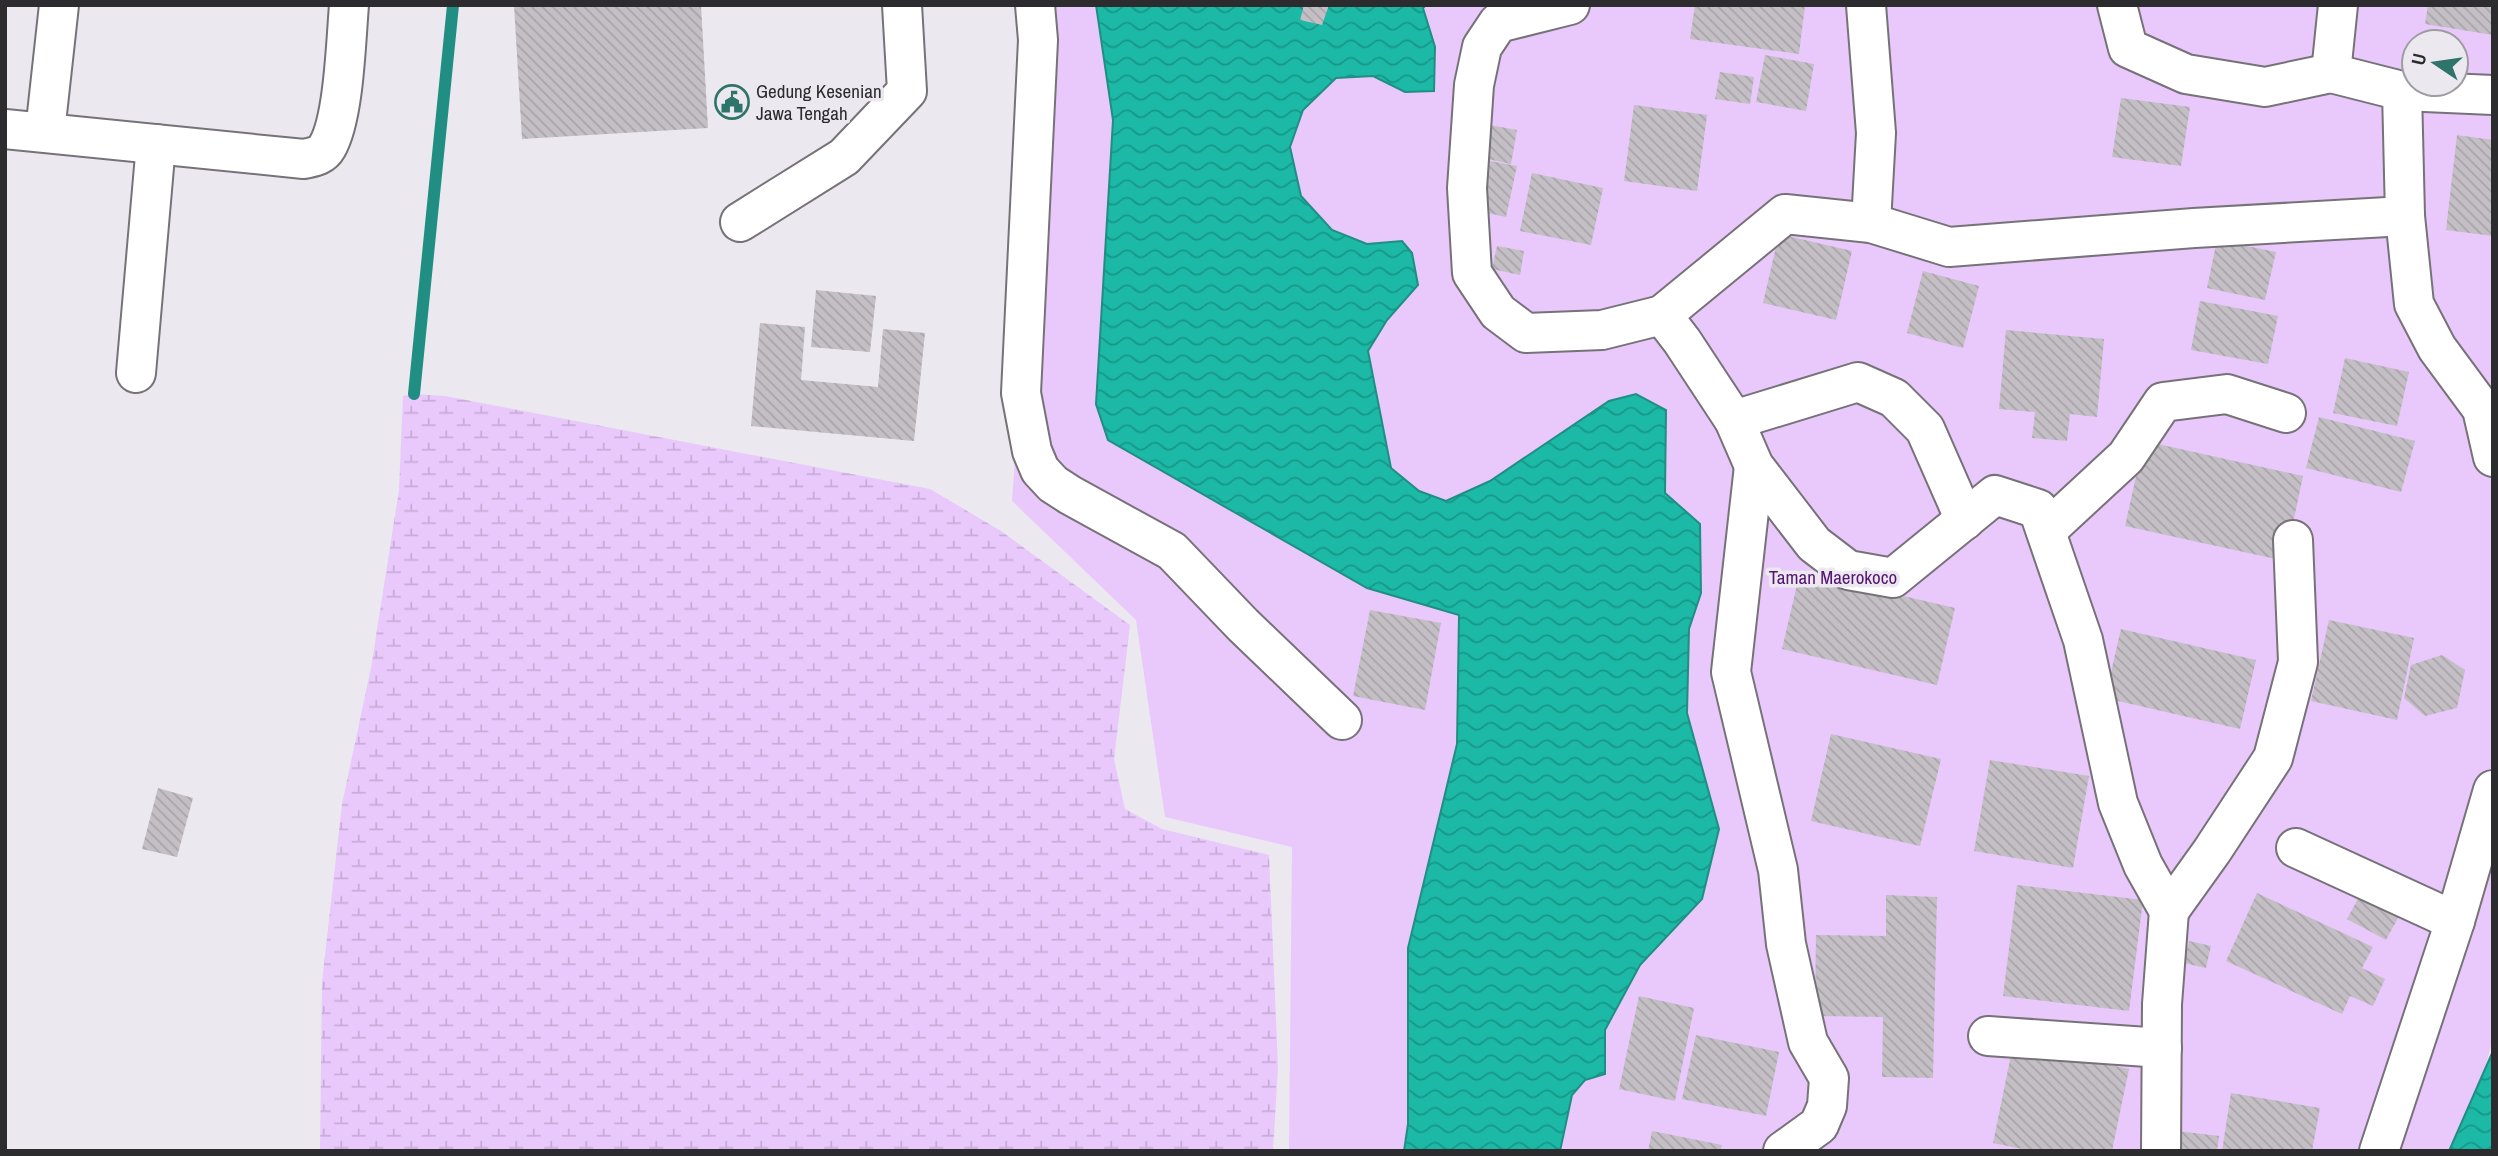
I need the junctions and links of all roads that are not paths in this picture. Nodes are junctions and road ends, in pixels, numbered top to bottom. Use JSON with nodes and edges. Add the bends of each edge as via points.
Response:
{"nodes":[{"id":1,"x":60,"y":5,"type":"edge"},
{"id":2,"x":349,"y":5,"type":"edge"},
{"id":3,"x":902,"y":5,"type":"edge"},
{"id":4,"x":1035,"y":5,"type":"edge"},
{"id":5,"x":1570,"y":5,"type":"edge"},
{"id":6,"x":1866,"y":5,"type":"edge"},
{"id":7,"x":2117,"y":5,"type":"edge"},
{"id":8,"x":2338,"y":5,"type":"edge"},
{"id":9,"x":2331,"y":73,"type":"junction"},
{"id":10,"x":2400,"y":90,"type":"edge"},
{"id":11,"x":2470,"y":94,"type":"edge"},
{"id":12,"x":2493,"y":95,"type":"edge"},
{"id":13,"x":2402,"y":98,"type":"edge"},
{"id":14,"x":5,"y":129,"type":"edge"},
{"id":15,"x":45,"y":132,"type":"junction"},
{"id":16,"x":156,"y":144,"type":"junction"},
{"id":17,"x":2405,"y":216,"type":"junction"},
{"id":18,"x":740,"y":222,"type":"dead end"},
{"id":19,"x":1871,"y":223,"type":"junction"},
{"id":20,"x":1662,"y":315,"type":"junction"},
{"id":21,"x":136,"y":373,"type":"dead end"},
{"id":22,"x":2286,"y":413,"type":"dead end"},
{"id":23,"x":1734,"y":420,"type":"junction"},
{"id":24,"x":2493,"y":457,"type":"edge"},
{"id":25,"x":1754,"y":466,"type":"junction"},
{"id":26,"x":1965,"y":520,"type":"junction"},
{"id":27,"x":2046,"y":531,"type":"junction"},
{"id":28,"x":2293,"y":540,"type":"dead end"},
{"id":29,"x":1342,"y":720,"type":"dead end"},
{"id":30,"x":2493,"y":790,"type":"edge"},
{"id":31,"x":2296,"y":848,"type":"dead end"},
{"id":32,"x":2169,"y":911,"type":"junction"},
{"id":33,"x":2455,"y":921,"type":"junction"},
{"id":34,"x":1988,"y":1036,"type":"dead end"},
{"id":35,"x":2162,"y":1048,"type":"junction"},
{"id":36,"x":1783,"y":1151,"type":"edge"},
{"id":37,"x":2161,"y":1151,"type":"edge"},
{"id":38,"x":2379,"y":1151,"type":"edge"}],
"edges":[{"from":1,"to":15,"type":"street"},
{"from":2,"to":16,"type":"street","via":[[335,128],[327,149],[304,159]]},
{"from":3,"to":18,"type":"street","via":[[907,92],[844,157]]},
{"from":4,"to":29,"type":"street","via":[[1038,40],[1021,393],[1040,470],[1070,495],[1172,551]]},
{"from":5,"to":20,"type":"street","via":[[1497,23],[1482,47],[1474,85],[1467,188],[1472,272],[1497,312],[1526,333],[1602,330]]},
{"from":6,"to":19,"type":"street","via":[[1875,133]]},
{"from":7,"to":9,"type":"street","via":[[2128,48],[2186,74],[2265,87]]},
{"from":8,"to":9,"type":"street"},
{"from":9,"to":10,"type":"street"},
{"from":11,"to":12,"type":"street"},
{"from":13,"to":17,"type":"street"},
{"from":14,"to":15,"type":"street"},
{"from":15,"to":16,"type":"street"},
{"from":16,"to":21,"type":"street"},
{"from":17,"to":19,"type":"street","via":[[1948,247]]},
{"from":17,"to":24,"type":"street","via":[[2414,304],[2437,348],[2482,409]]},
{"from":19,"to":20,"type":"street","via":[[1784,214]]},
{"from":20,"to":23,"type":"street"},
{"from":22,"to":27,"type":"street","via":[[2227,394],[2162,402],[2126,457]]},
{"from":23,"to":25,"type":"street"},
{"from":23,"to":26,"type":"street","via":[[1858,382],[1894,398],[1925,429]]},
{"from":25,"to":26,"type":"street","via":[[1814,544],[1848,570],[1893,578]]},
{"from":25,"to":36,"type":"street","via":[[1731,672],[1778,870],[1786,944],[1808,1042],[1829,1078],[1819,1125]]},
{"from":26,"to":27,"type":"street","via":[[1995,495],[2038,509]]},
{"from":27,"to":32,"type":"street","via":[[2083,640],[2118,803]]},
{"from":28,"to":32,"type":"street","via":[[2298,662],[2273,758]]},
{"from":30,"to":33,"type":"street"},
{"from":31,"to":33,"type":"street"},
{"from":32,"to":35,"type":"street"},
{"from":33,"to":38,"type":"street"},
{"from":34,"to":35,"type":"street"},
{"from":35,"to":37,"type":"street"}]}
